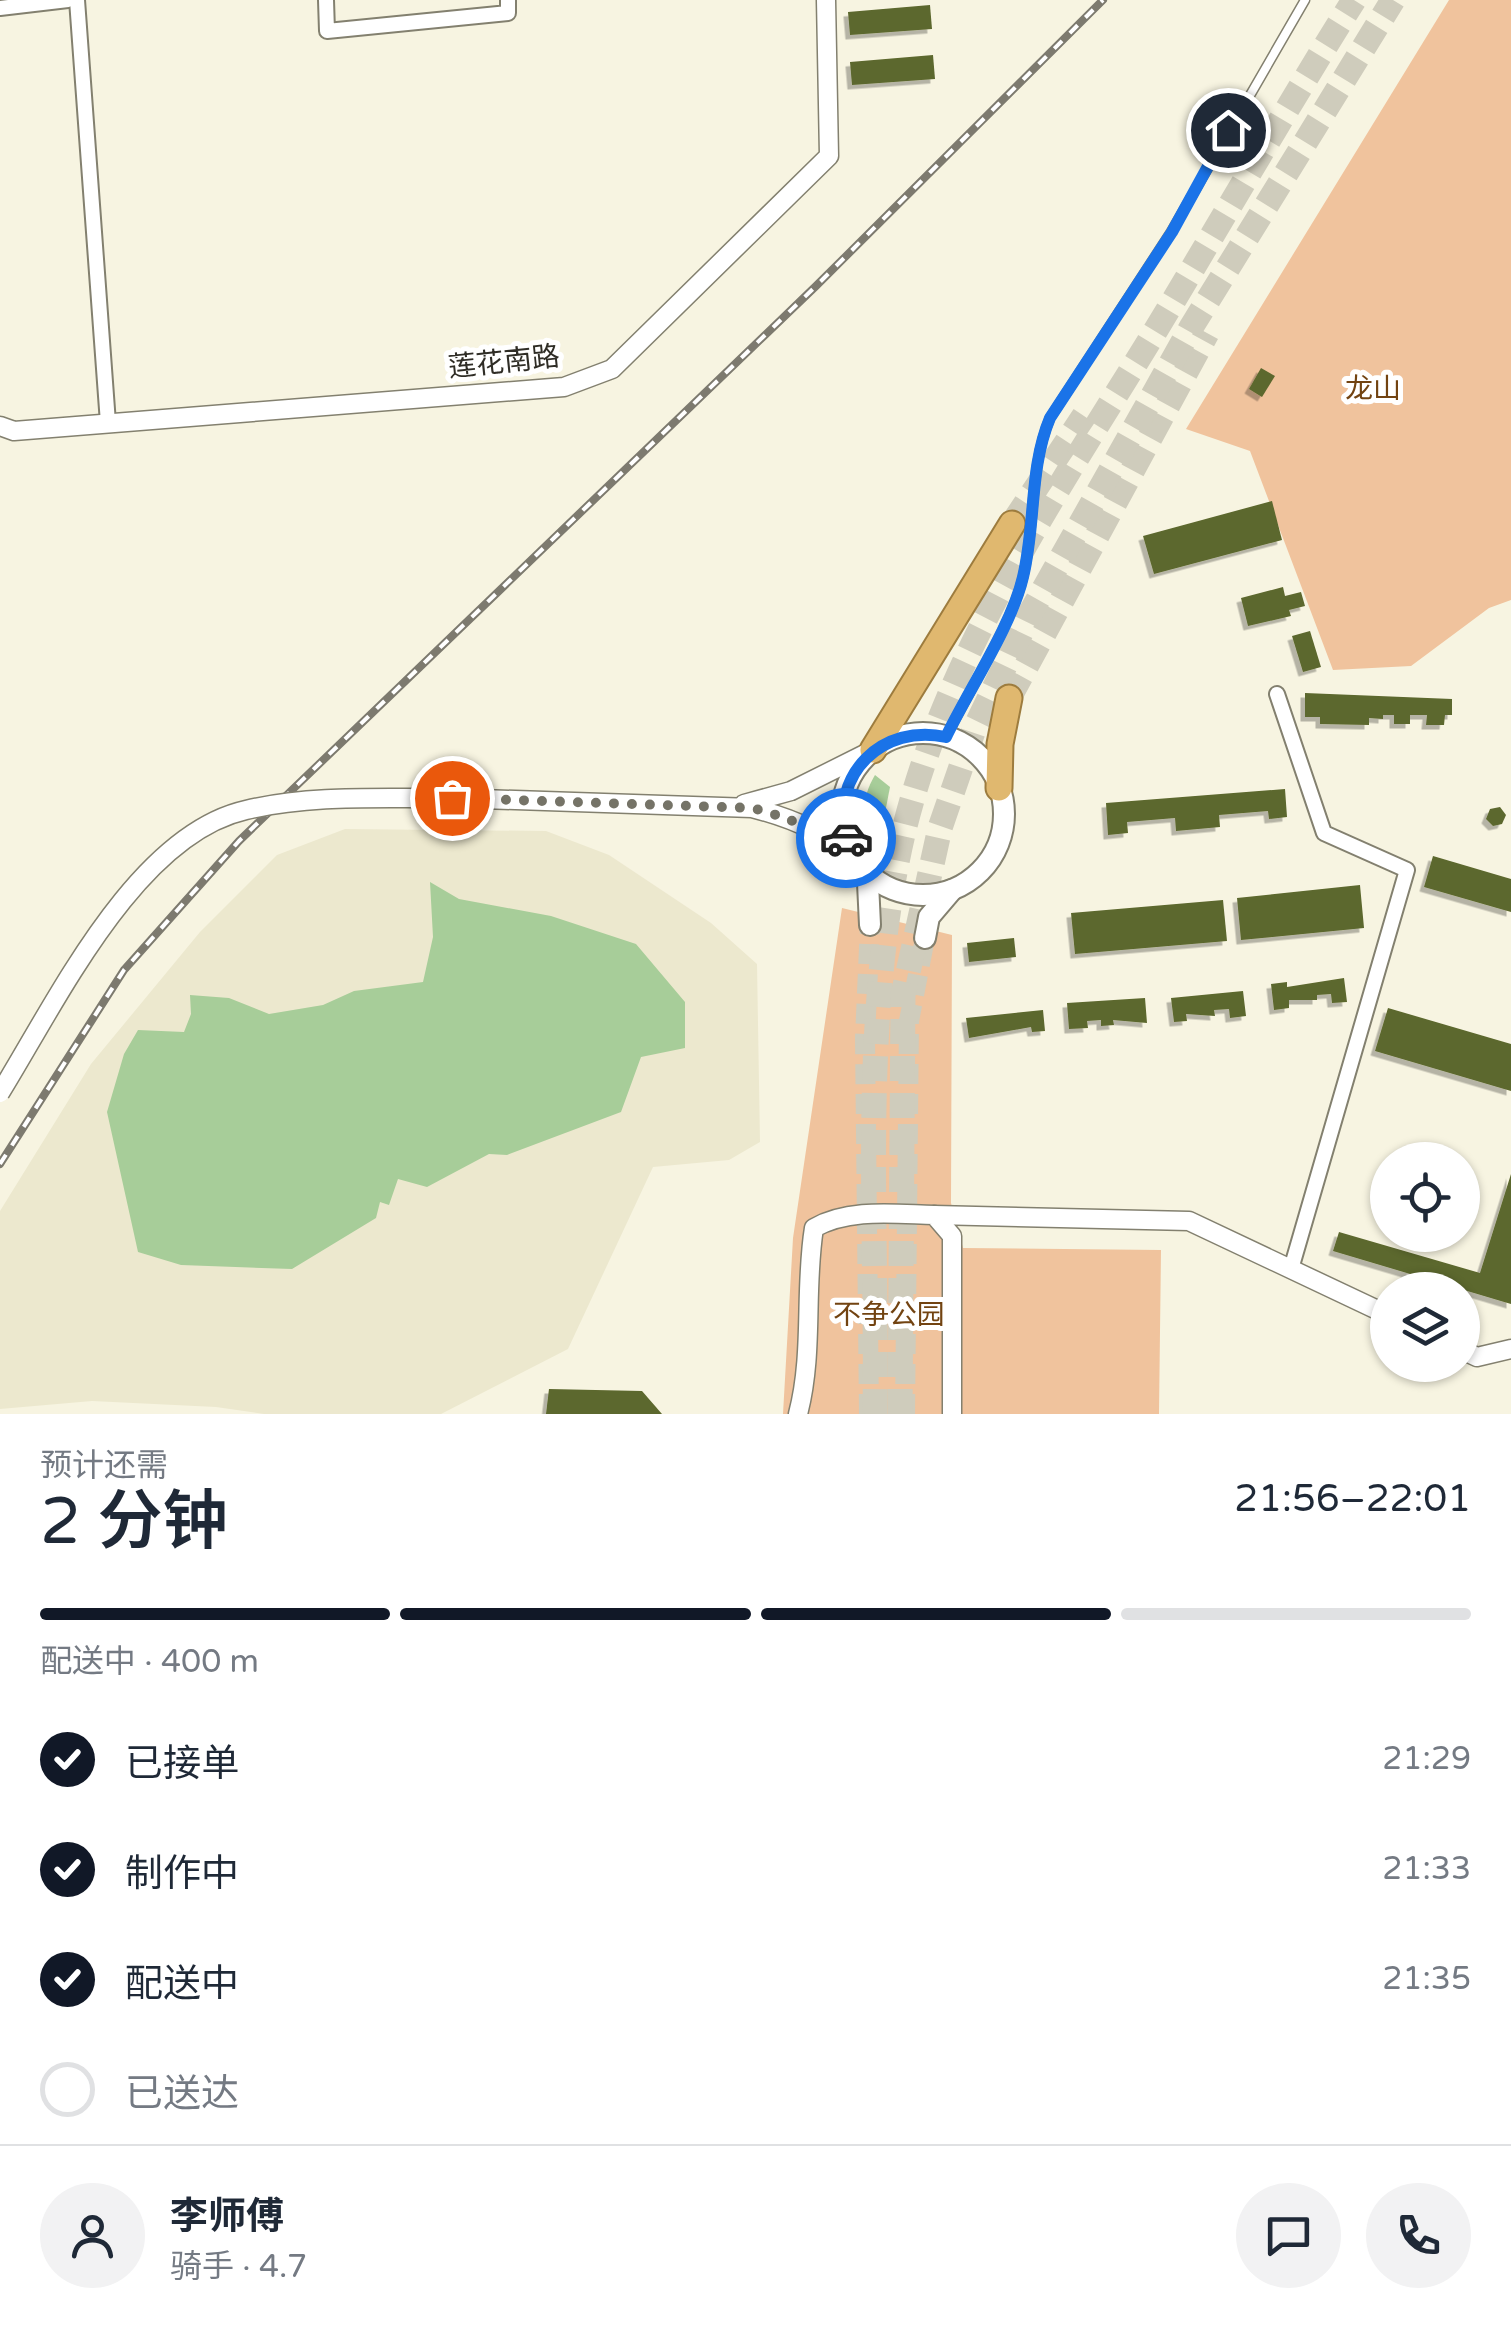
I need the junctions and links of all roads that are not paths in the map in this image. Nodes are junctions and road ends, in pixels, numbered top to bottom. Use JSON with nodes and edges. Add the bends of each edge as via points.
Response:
{"nodes":[{"id":1,"x":68,"y":0,"type":"edge"},
{"id":2,"x":78,"y":0,"type":"edge"},
{"id":3,"x":326,"y":0,"type":"edge"},
{"id":4,"x":508,"y":0,"type":"edge"},
{"id":5,"x":826,"y":0,"type":"edge"},
{"id":6,"x":1305,"y":0,"type":"edge"},
{"id":7,"x":0,"y":8,"type":"edge"},
{"id":8,"x":108,"y":423,"type":"junction"},
{"id":9,"x":5,"y":432,"type":"edge"},
{"id":10,"x":1012,"y":524,"type":"tunnel mouth"},
{"id":11,"x":1277,"y":694,"type":"dead end"},
{"id":12,"x":1009,"y":698,"type":"tunnel mouth"},
{"id":13,"x":946,"y":737,"type":"junction"},
{"id":14,"x":872,"y":750,"type":"junction"},
{"id":15,"x":999,"y":788,"type":"junction"},
{"id":16,"x":734,"y":806,"type":"junction"},
{"id":17,"x":862,"y":868,"type":"junction"},
{"id":18,"x":955,"y":888,"type":"junction"},
{"id":19,"x":870,"y":925,"type":"tunnel mouth"},
{"id":20,"x":925,"y":938,"type":"tunnel mouth"},
{"id":21,"x":0,"y":1093,"type":"edge"},
{"id":22,"x":934,"y":1215,"type":"junction"},
{"id":23,"x":1291,"y":1269,"type":"junction"},
{"id":24,"x":1370,"y":1306,"type":"edge"},
{"id":25,"x":1511,"y":1349,"type":"edge"},
{"id":26,"x":1480,"y":1356,"type":"edge"},
{"id":27,"x":798,"y":1414,"type":"edge"},
{"id":28,"x":952,"y":1414,"type":"edge"}],
"edges":[{"from":1,"to":7,"type":"street"},
{"from":2,"to":8,"type":"street"},
{"from":3,"to":4,"type":"street","via":[[328,31],[508,13]]},
{"from":5,"to":8,"type":"street","name":"莲花南路","via":[[829,156],[612,370],[564,387]]},
{"from":6,"to":13,"type":"lane","via":[[1172,232],[1050,418],[1036,451],[1022,582]]},
{"from":8,"to":9,"type":"street","name":"莲花南路"},
{"from":10,"to":14,"type":"highway"},
{"from":11,"to":23,"type":"street","via":[[1324,834],[1408,870]]},
{"from":12,"to":15,"type":"highway"},
{"from":13,"to":14,"type":"main road","via":[[915,734]]},
{"from":13,"to":15,"type":"main road","via":[[976,753]]},
{"from":14,"to":16,"type":"street","via":[[791,791]]},
{"from":14,"to":17,"type":"main road","via":[[843,798],[846,841]]},
{"from":15,"to":18,"type":"main road","via":[[999,840],[986,864]]},
{"from":16,"to":17,"type":"street","via":[[794,820],[846,850]]},
{"from":16,"to":21,"type":"street","bridge":true,"via":[[452,798],[315,800],[242,810],[188,838],[150,868],[98,929]]},
{"from":17,"to":18,"type":"main road","via":[[903,892]]},
{"from":17,"to":19,"type":"main road"},
{"from":18,"to":20,"type":"main road","via":[[929,917]]},
{"from":22,"to":23,"type":"street","via":[[1189,1222]]},
{"from":22,"to":27,"type":"street","via":[[833,1217],[814,1228]]},
{"from":22,"to":28,"type":"street","via":[[952,1236]]},
{"from":23,"to":24,"type":"street"},
{"from":25,"to":26,"type":"street"}]}
